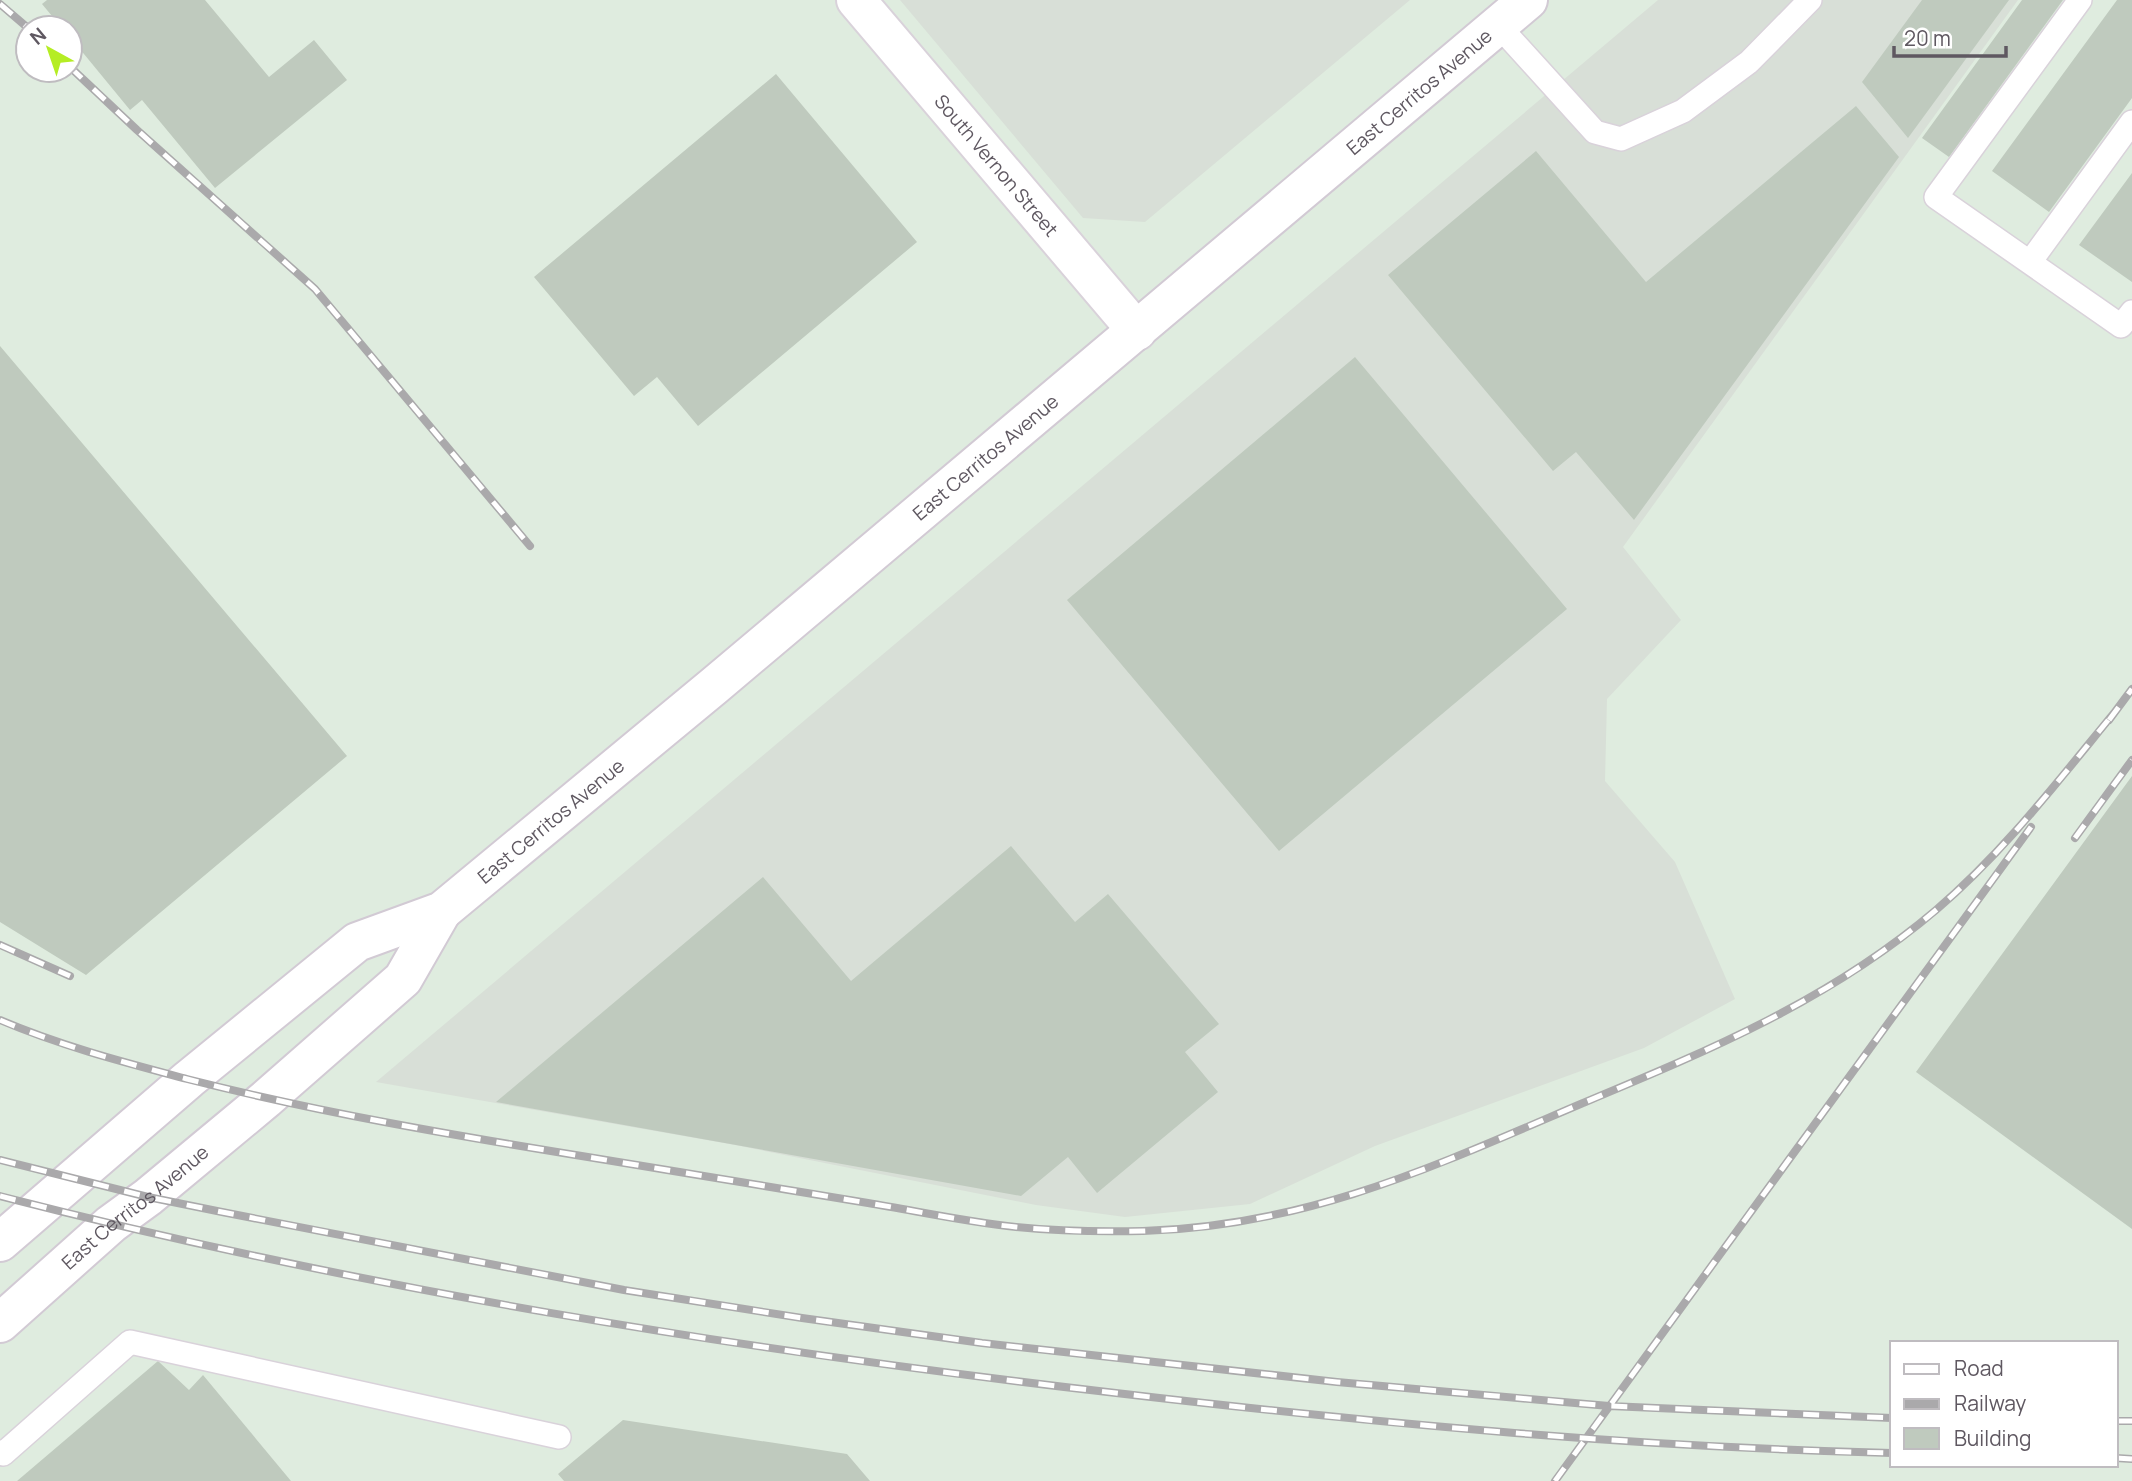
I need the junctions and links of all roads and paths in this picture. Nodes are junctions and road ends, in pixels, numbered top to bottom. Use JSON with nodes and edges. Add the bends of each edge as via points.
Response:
{"nodes":[{"id":1,"x":856,"y":0,"type":"edge"},
{"id":2,"x":1528,"y":0,"type":"edge"},
{"id":3,"x":1810,"y":0,"type":"edge"},
{"id":4,"x":2080,"y":0,"type":"edge"},
{"id":5,"x":1499,"y":25,"type":"junction"},
{"id":6,"x":2132,"y":122,"type":"edge"},
{"id":7,"x":2030,"y":262,"type":"junction"},
{"id":8,"x":2128,"y":324,"type":"edge"},
{"id":9,"x":1137,"y":331,"type":"junction"},
{"id":10,"x":442,"y":911,"type":"junction"},
{"id":11,"x":0,"y":1242,"type":"edge"},
{"id":12,"x":0,"y":1323,"type":"edge"},
{"id":13,"x":559,"y":1437,"type":"dead end"},
{"id":14,"x":0,"y":1452,"type":"edge"}],
"edges":[{"from":1,"to":9,"type":"main road","name":"South Vernon Street"},
{"from":2,"to":5,"type":"main road","name":"East Cerritos Avenue"},
{"from":3,"to":5,"type":"lane","via":[[1749,62],[1683,111],[1621,139],[1595,132]]},
{"from":4,"to":7,"type":"lane","via":[[1936,198]]},
{"from":5,"to":9,"type":"main road","name":"East Cerritos Avenue"},
{"from":6,"to":7,"type":"lane"},
{"from":7,"to":8,"type":"lane"},
{"from":9,"to":10,"type":"main road","name":"East Cerritos Avenue"},
{"from":10,"to":11,"type":"main road","name":"East Cerritos Avenue","via":[[357,942]]},
{"from":10,"to":12,"type":"main road","name":"East Cerritos Avenue","via":[[403,979]]},
{"from":13,"to":14,"type":"lane","via":[[130,1342]]}]}
